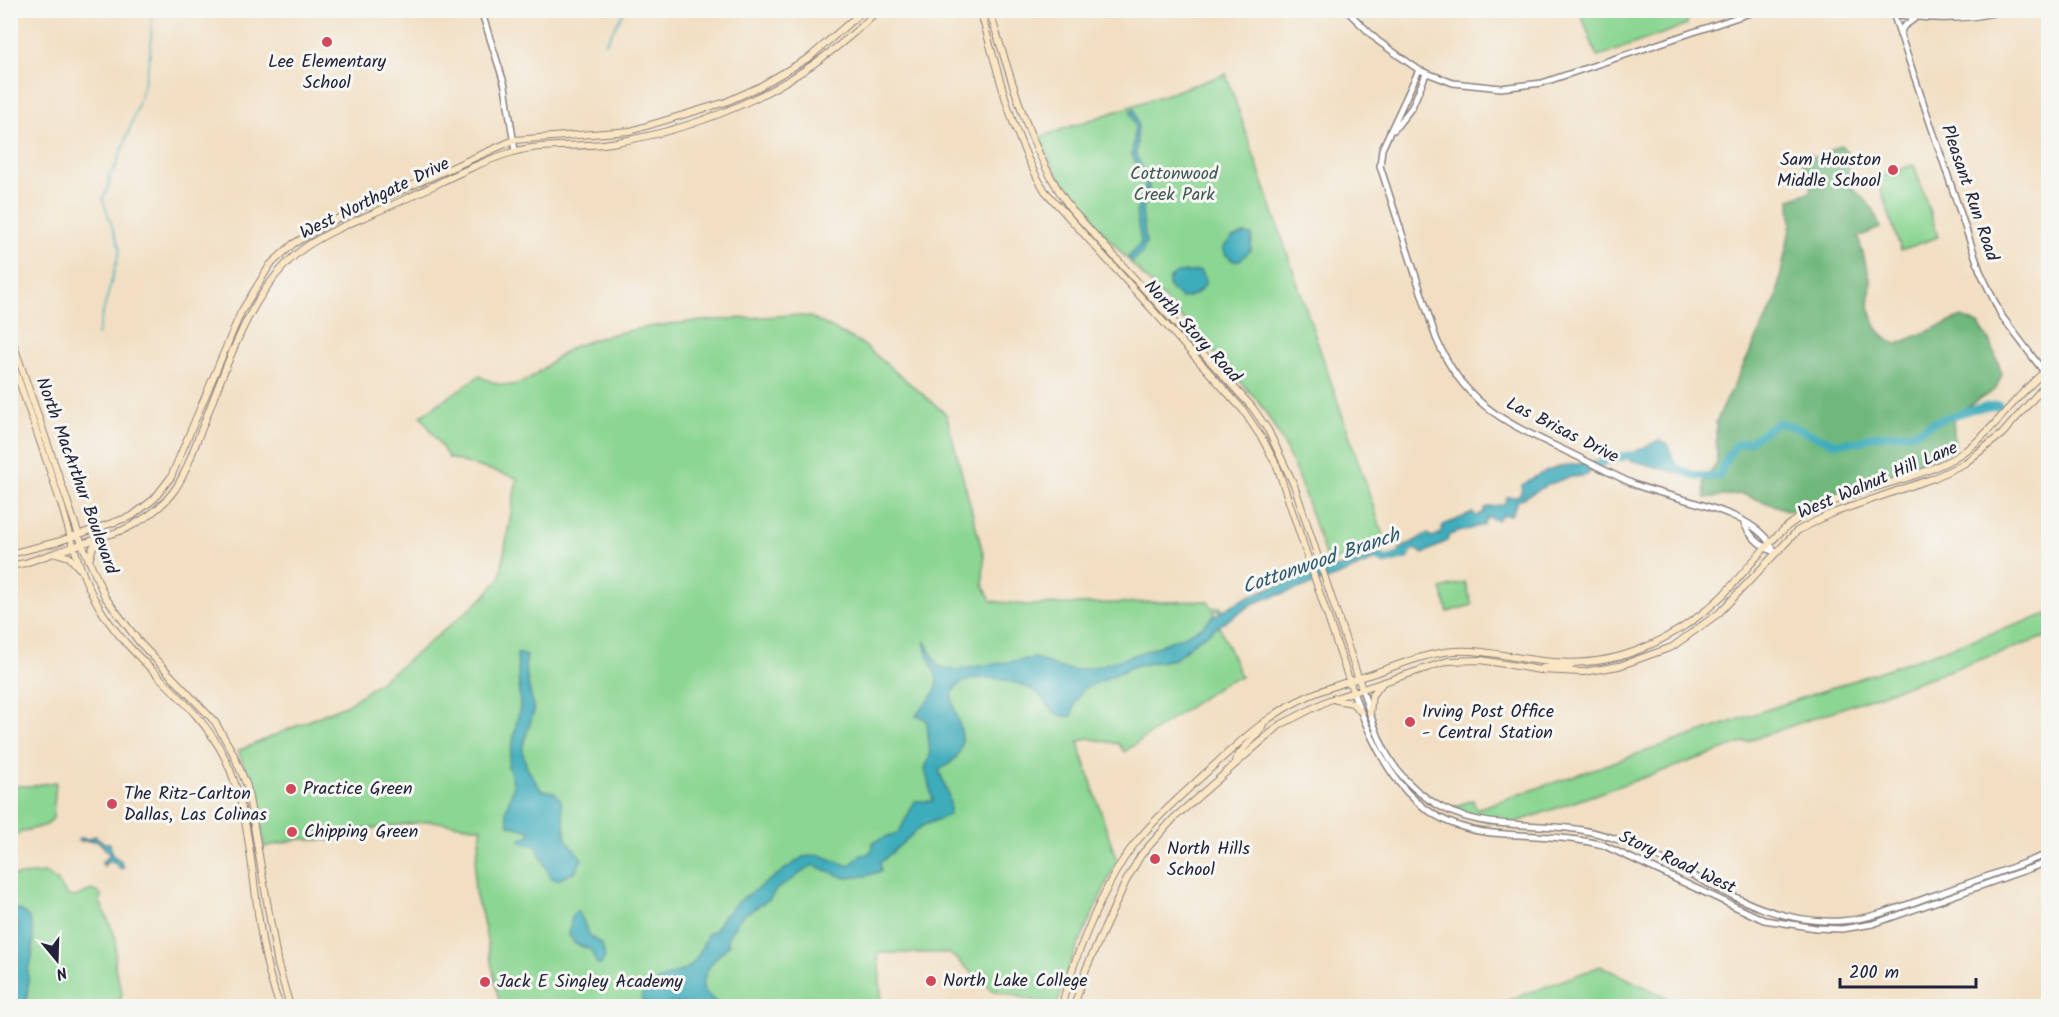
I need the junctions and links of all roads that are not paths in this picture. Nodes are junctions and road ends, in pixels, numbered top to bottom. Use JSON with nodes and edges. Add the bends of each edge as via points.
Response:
{"nodes":[{"id":1,"x":481,"y":10,"type":"edge"},
{"id":2,"x":864,"y":10,"type":"edge"},
{"id":3,"x":878,"y":10,"type":"edge"},
{"id":4,"x":980,"y":10,"type":"edge"},
{"id":5,"x":989,"y":10,"type":"edge"},
{"id":6,"x":1346,"y":10,"type":"edge"},
{"id":7,"x":1758,"y":10,"type":"edge"},
{"id":8,"x":1855,"y":10,"type":"edge"},
{"id":9,"x":2006,"y":10,"type":"edge"},
{"id":10,"x":1870,"y":11,"type":"edge"},
{"id":11,"x":1892,"y":13,"type":"edge"},
{"id":12,"x":1915,"y":18,"type":"junction"},
{"id":13,"x":1900,"y":35,"type":"junction"},
{"id":14,"x":1419,"y":70,"type":"junction"},
{"id":15,"x":1426,"y":74,"type":"junction"},
{"id":16,"x":1393,"y":131,"type":"junction"},
{"id":17,"x":514,"y":140,"type":"junction"},
{"id":18,"x":515,"y":151,"type":"junction"},
{"id":19,"x":1096,"y":236,"type":"junction"},
{"id":20,"x":1089,"y":242,"type":"junction"},
{"id":21,"x":10,"y":334,"type":"edge"},
{"id":22,"x":10,"y":356,"type":"edge"},
{"id":23,"x":2046,"y":371,"type":"edge"},
{"id":24,"x":2049,"y":382,"type":"edge"},
{"id":25,"x":2002,"y":417,"type":"junction"},
{"id":26,"x":2010,"y":424,"type":"junction"},
{"id":27,"x":1995,"y":426,"type":"junction"},
{"id":28,"x":2002,"y":434,"type":"junction"},
{"id":29,"x":1284,"y":462,"type":"junction"},
{"id":30,"x":1277,"y":465,"type":"junction"},
{"id":31,"x":56,"y":477,"type":"junction"},
{"id":32,"x":1744,"y":523,"type":"junction"},
{"id":33,"x":75,"y":536,"type":"junction"},
{"id":34,"x":105,"y":536,"type":"junction"},
{"id":35,"x":1771,"y":542,"type":"junction"},
{"id":36,"x":78,"y":545,"type":"junction"},
{"id":37,"x":1764,"y":548,"type":"junction"},
{"id":38,"x":1774,"y":552,"type":"junction"},
{"id":39,"x":55,"y":553,"type":"junction"},
{"id":40,"x":10,"y":554,"type":"edge"},
{"id":41,"x":89,"y":564,"type":"junction"},
{"id":42,"x":10,"y":566,"type":"edge"},
{"id":43,"x":82,"y":571,"type":"junction"},
{"id":44,"x":1341,"y":628,"type":"junction"},
{"id":45,"x":1333,"y":631,"type":"junction"},
{"id":46,"x":130,"y":632,"type":"junction"},
{"id":47,"x":123,"y":639,"type":"junction"},
{"id":48,"x":1576,"y":663,"type":"junction"},
{"id":49,"x":1541,"y":670,"type":"junction"},
{"id":50,"x":1358,"y":678,"type":"junction"},
{"id":51,"x":1387,"y":680,"type":"junction"},
{"id":52,"x":1349,"y":681,"type":"junction"},
{"id":53,"x":1362,"y":689,"type":"junction"},
{"id":54,"x":1353,"y":692,"type":"junction"},
{"id":55,"x":1329,"y":700,"type":"junction"},
{"id":56,"x":1360,"y":711,"type":"junction"},
{"id":57,"x":1370,"y":713,"type":"junction"},
{"id":58,"x":1263,"y":723,"type":"junction"},
{"id":59,"x":1234,"y":763,"type":"junction"},
{"id":60,"x":1402,"y":777,"type":"junction"},
{"id":61,"x":1397,"y":782,"type":"junction"},
{"id":62,"x":1487,"y":823,"type":"junction"},
{"id":63,"x":1485,"y":832,"type":"junction"},
{"id":64,"x":2049,"y":854,"type":"edge"},
{"id":65,"x":2049,"y":862,"type":"edge"},
{"id":66,"x":1963,"y":885,"type":"junction"},
{"id":67,"x":1968,"y":891,"type":"junction"},
{"id":68,"x":1919,"y":901,"type":"junction"},
{"id":69,"x":1922,"y":908,"type":"junction"},
{"id":70,"x":1085,"y":939,"type":"junction"},
{"id":71,"x":1098,"y":944,"type":"junction"},
{"id":72,"x":280,"y":1006,"type":"edge"},
{"id":73,"x":290,"y":1006,"type":"edge"},
{"id":74,"x":1062,"y":1006,"type":"edge"},
{"id":75,"x":1074,"y":1006,"type":"edge"}],
"edges":[{"from":1,"to":17,"type":"street","via":[[505,86]]},
{"from":2,"to":17,"type":"main road","name":"West Northgate Drive","via":[[810,57],[726,102],[630,131]]},
{"from":3,"to":18,"type":"main road","name":"West Northgate Drive","via":[[819,62],[768,94],[733,109],[630,140]]},
{"from":4,"to":20,"type":"main road","name":"North Story Road","via":[[1034,174]]},
{"from":5,"to":19,"type":"main road","name":"North Story Road","via":[[1037,152],[1071,209]]},
{"from":6,"to":14,"type":"street","via":[[1378,41]]},
{"from":7,"to":15,"type":"street","via":[[1532,86],[1476,87]]},
{"from":8,"to":10,"type":"street"},
{"from":9,"to":12,"type":"street","via":[[1966,19]]},
{"from":10,"to":11,"type":"street"},
{"from":11,"to":12,"type":"street"},
{"from":11,"to":13,"type":"street","name":"Pleasant Run Road"},
{"from":12,"to":13,"type":"street"},
{"from":13,"to":23,"type":"street","name":"Pleasant Run Road","via":[[1980,271],[2001,315]]},
{"from":14,"to":15,"type":"street"},
{"from":14,"to":16,"type":"street","name":"Las Brisas Drive"},
{"from":15,"to":16,"type":"street","name":"Las Brisas Drive","via":[[1412,107]]},
{"from":16,"to":32,"type":"street","name":"Las Brisas Drive","via":[[1382,149],[1380,172],[1444,356],[1465,388],[1506,423],[1636,485],[1726,513]]},
{"from":17,"to":18,"type":"street"},
{"from":17,"to":33,"type":"main road","name":"West Northgate Drive","via":[[321,227],[279,255],[241,312],[164,488],[132,516]]},
{"from":18,"to":34,"type":"main road","name":"West Northgate Drive","via":[[326,236],[287,263],[250,315],[175,490],[136,524]]},
{"from":19,"to":20,"type":"main road"},
{"from":19,"to":29,"type":"main road","name":"North Story Road","via":[[1252,407]]},
{"from":20,"to":30,"type":"main road","name":"North Story Road","via":[[1243,410]]},
{"from":21,"to":31,"type":"main road","name":"North MacArthur Boulevard"},
{"from":22,"to":31,"type":"main road","name":"North MacArthur Boulevard"},
{"from":23,"to":25,"type":"main road","name":"West Walnut Hill Lane"},
{"from":24,"to":26,"type":"main road","name":"West Walnut Hill Lane"},
{"from":25,"to":26,"type":"main road"},
{"from":25,"to":27,"type":"main road","name":"West Walnut Hill Lane"},
{"from":26,"to":28,"type":"main road","name":"West Walnut Hill Lane"},
{"from":27,"to":28,"type":"main road"},
{"from":27,"to":35,"type":"main road","name":"West Walnut Hill Lane","via":[[1946,462],[1825,505],[1803,516]]},
{"from":28,"to":38,"type":"main road","name":"West Walnut Hill Lane","via":[[1974,457],[1945,473],[1811,522]]},
{"from":29,"to":30,"type":"main road"},
{"from":29,"to":44,"type":"main road","name":"North Story Road"},
{"from":30,"to":45,"type":"main road","name":"North Story Road"},
{"from":31,"to":33,"type":"main road","name":"North MacArthur Boulevard"},
{"from":32,"to":35,"type":"street","name":"Las Brisas Drive","via":[[1755,526]]},
{"from":32,"to":37,"type":"street","name":"Las Brisas Drive"},
{"from":33,"to":36,"type":"main road","name":"North MacArthur Boulevard"},
{"from":33,"to":40,"type":"main road","name":"West Northgate Drive"},
{"from":34,"to":36,"type":"main road","name":"West Northgate Drive"},
{"from":34,"to":41,"type":"main road","via":[[93,547]]},
{"from":35,"to":37,"type":"main road","name":"West Walnut Hill Lane"},
{"from":35,"to":38,"type":"street"},
{"from":36,"to":39,"type":"main road","name":"West Northgate Drive"},
{"from":36,"to":41,"type":"main road","name":"North MacArthur Boulevard"},
{"from":36,"to":43,"type":"main road","name":"North MacArthur Boulevard"},
{"from":37,"to":38,"type":"street","name":"Las Brisas Drive"},
{"from":37,"to":48,"type":"main road","name":"West Walnut Hill Lane","via":[[1725,592],[1681,630],[1636,651]]},
{"from":38,"to":49,"type":"main road","name":"West Walnut Hill Lane","via":[[1719,613],[1672,647],[1605,669]]},
{"from":39,"to":42,"type":"main road","name":"West Northgate Drive"},
{"from":39,"to":43,"type":"main road","via":[[69,557]]},
{"from":41,"to":46,"type":"main road","name":"North MacArthur Boulevard","via":[[105,597]]},
{"from":43,"to":47,"type":"main road","name":"North MacArthur Boulevard","via":[[98,606]]},
{"from":44,"to":45,"type":"main road"},
{"from":44,"to":50,"type":"main road","name":"North Story Road"},
{"from":45,"to":52,"type":"main road","name":"North Story Road"},
{"from":46,"to":47,"type":"main road"},
{"from":46,"to":73,"type":"main road","name":"North MacArthur Boulevard","via":[[215,722],[241,769],[278,965]]},
{"from":47,"to":72,"type":"main road","name":"North MacArthur Boulevard","via":[[201,720],[231,774],[243,816],[271,977]]},
{"from":48,"to":49,"type":"main road"},
{"from":48,"to":50,"type":"main road","name":"West Walnut Hill Lane","via":[[1455,651]]},
{"from":49,"to":51,"type":"main road","name":"West Walnut Hill Lane","via":[[1462,660]]},
{"from":50,"to":52,"type":"main road","name":"West Walnut Hill Lane"},
{"from":50,"to":53,"type":"main road","name":"North Story Road"},
{"from":51,"to":53,"type":"main road","name":"West Walnut Hill Lane"},
{"from":51,"to":57,"type":"main road","via":[[1372,695]]},
{"from":52,"to":54,"type":"main road","name":"North Story Road"},
{"from":52,"to":58,"type":"main road","name":"West Walnut Hill Lane","via":[[1293,703]]},
{"from":53,"to":54,"type":"main road","name":"West Walnut Hill Lane"},
{"from":53,"to":57,"type":"street","name":"Story Road West"},
{"from":54,"to":55,"type":"main road","name":"West Walnut Hill Lane"},
{"from":54,"to":56,"type":"street","name":"Story Road West"},
{"from":55,"to":56,"type":"main road","via":[[1352,703]]},
{"from":55,"to":59,"type":"main road","name":"West Walnut Hill Lane","via":[[1280,725]]},
{"from":56,"to":61,"type":"street","name":"Story Road West","via":[[1380,757]]},
{"from":57,"to":60,"type":"street","name":"Story Road West","via":[[1387,757]]},
{"from":58,"to":59,"type":"main road"},
{"from":58,"to":70,"type":"main road","name":"West Walnut Hill Lane","via":[[1167,809],[1131,848]]},
{"from":59,"to":71,"type":"main road","name":"West Walnut Hill Lane","via":[[1174,818],[1141,855]]},
{"from":60,"to":61,"type":"street"},
{"from":60,"to":62,"type":"street","name":"Story Road West","via":[[1449,812]]},
{"from":61,"to":63,"type":"street","name":"Story Road West","via":[[1430,811],[1466,829]]},
{"from":62,"to":63,"type":"street"},
{"from":62,"to":68,"type":"street","name":"Story Road West","via":[[1583,831],[1609,838],[1761,909],[1800,919],[1862,918]]},
{"from":63,"to":69,"type":"street","name":"Story Road West","via":[[1580,839],[1603,845],[1764,920],[1797,926],[1842,929],[1873,924]]},
{"from":64,"to":66,"type":"street","name":"Story Road West"},
{"from":65,"to":67,"type":"street","name":"Story Road West"},
{"from":66,"to":67,"type":"street"},
{"from":66,"to":68,"type":"street","name":"Story Road West"},
{"from":67,"to":69,"type":"street","name":"Story Road West"},
{"from":68,"to":69,"type":"street"},
{"from":70,"to":71,"type":"main road"},
{"from":70,"to":74,"type":"main road","name":"West Walnut Hill Lane"},
{"from":71,"to":75,"type":"main road","name":"West Walnut Hill Lane"}]}
